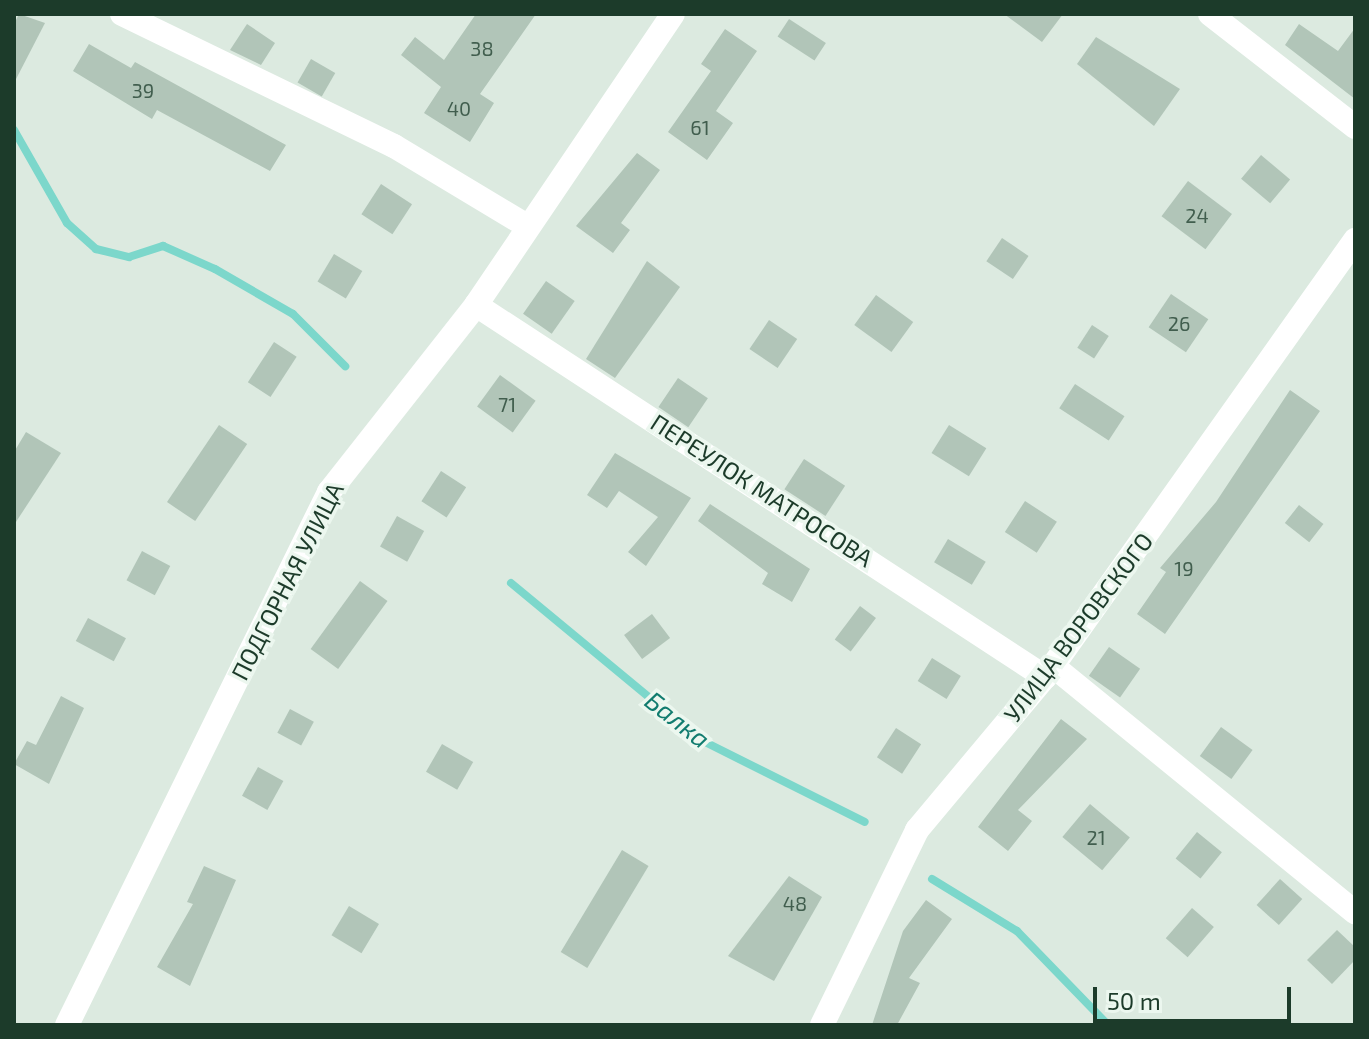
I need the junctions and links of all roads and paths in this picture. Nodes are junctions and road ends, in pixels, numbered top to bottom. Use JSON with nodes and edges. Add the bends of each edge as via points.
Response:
{"nodes":[{"id":1,"x":122,"y":14,"type":"edge"},
{"id":2,"x":673,"y":14,"type":"edge"},
{"id":3,"x":1210,"y":14,"type":"edge"},
{"id":4,"x":1355,"y":127,"type":"edge"},
{"id":5,"x":527,"y":226,"type":"junction"},
{"id":6,"x":1355,"y":240,"type":"edge"},
{"id":7,"x":476,"y":305,"type":"junction"},
{"id":8,"x":1049,"y":672,"type":"junction"},
{"id":9,"x":1355,"y":912,"type":"edge"},
{"id":10,"x":67,"y":1025,"type":"edge"},
{"id":11,"x":822,"y":1025,"type":"edge"}],
"edges":[{"from":1,"to":5,"type":"street","via":[[394,146]]},
{"from":2,"to":5,"type":"street","name":"ПОДГОРНАЯ УЛИЦА"},
{"from":3,"to":4,"type":"street"},
{"from":5,"to":7,"type":"street","name":"ПОДГОРНАЯ УЛИЦА"},
{"from":6,"to":8,"type":"street","name":"УЛИЦА ВОРОВСКОГО"},
{"from":7,"to":8,"type":"street","name":"ПЕРЕУЛОК МАТРОСОВА"},
{"from":7,"to":10,"type":"street","name":"ПОДГОРНАЯ УЛИЦА","via":[[329,492]]},
{"from":8,"to":9,"type":"street","name":"ПЕРЕУЛОК МАТРОСОВА"},
{"from":8,"to":11,"type":"street","name":"УЛИЦА ВОРОВСКОГО","via":[[917,830]]}]}
